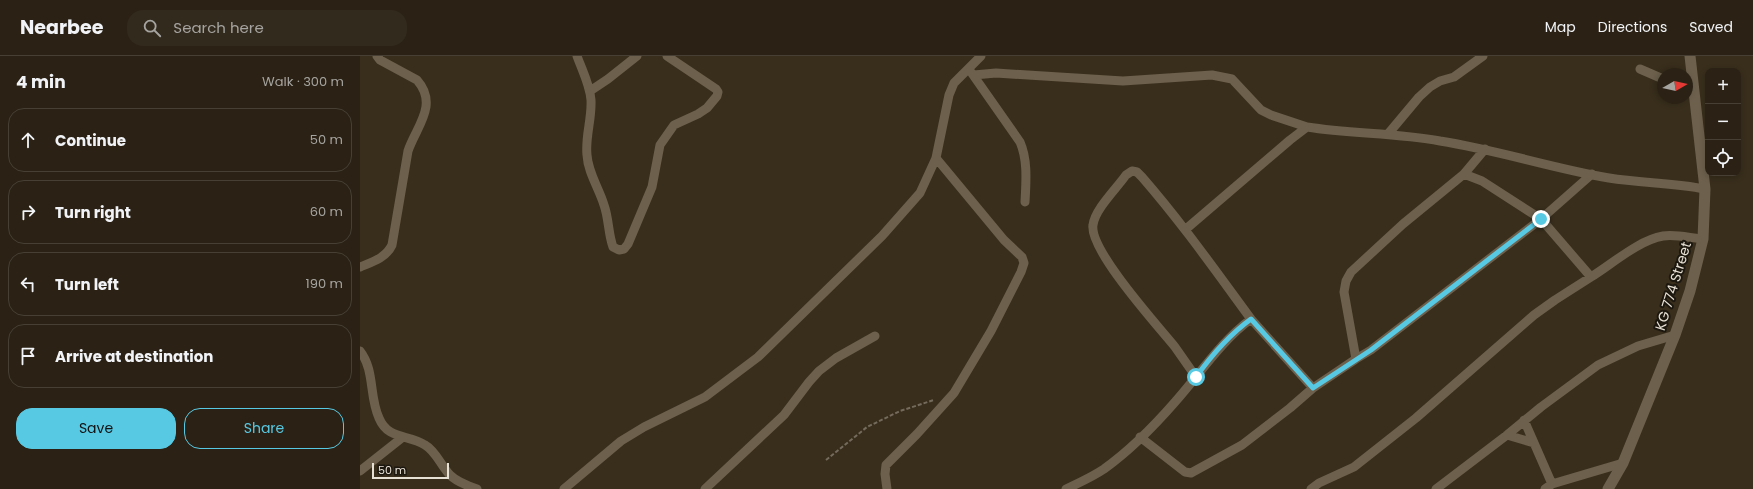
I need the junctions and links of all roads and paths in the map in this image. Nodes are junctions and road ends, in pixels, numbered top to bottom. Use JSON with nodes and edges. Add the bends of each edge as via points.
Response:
{"nodes":[{"id":1,"x":377,"y":56,"type":"edge"},
{"id":2,"x":577,"y":56,"type":"edge"},
{"id":3,"x":636,"y":56,"type":"edge"},
{"id":4,"x":667,"y":56,"type":"edge"},
{"id":5,"x":981,"y":56,"type":"edge"},
{"id":6,"x":1483,"y":56,"type":"edge"},
{"id":7,"x":1690,"y":56,"type":"edge"},
{"id":8,"x":1690,"y":68,"type":"edge"},
{"id":9,"x":1640,"y":70,"type":"dead end"},
{"id":10,"x":971,"y":73,"type":"junction"},
{"id":11,"x":1657,"y":77,"type":"edge"},
{"id":12,"x":590,"y":91,"type":"junction"},
{"id":13,"x":1693,"y":103,"type":"edge"},
{"id":14,"x":1307,"y":127,"type":"junction"},
{"id":15,"x":1388,"y":134,"type":"junction"},
{"id":16,"x":1485,"y":149,"type":"junction"},
{"id":17,"x":936,"y":158,"type":"junction"},
{"id":18,"x":1464,"y":174,"type":"junction"},
{"id":19,"x":1592,"y":174,"type":"junction"},
{"id":20,"x":1705,"y":189,"type":"junction"},
{"id":21,"x":1025,"y":202,"type":"dead end"},
{"id":22,"x":1541,"y":219,"type":"junction"},
{"id":23,"x":1186,"y":229,"type":"junction"},
{"id":24,"x":1703,"y":239,"type":"junction"},
{"id":25,"x":360,"y":268,"type":"edge"},
{"id":26,"x":1591,"y":277,"type":"junction"},
{"id":27,"x":1251,"y":319,"type":"junction"},
{"id":28,"x":1675,"y":335,"type":"junction"},
{"id":29,"x":875,"y":336,"type":"dead end"},
{"id":30,"x":360,"y":351,"type":"edge"},
{"id":31,"x":1356,"y":359,"type":"junction"},
{"id":32,"x":1196,"y":377,"type":"junction"},
{"id":33,"x":1313,"y":388,"type":"junction"},
{"id":34,"x":937,"y":399,"type":"dead end"},
{"id":35,"x":1524,"y":420,"type":"junction"},
{"id":36,"x":1507,"y":435,"type":"junction"},
{"id":37,"x":403,"y":437,"type":"junction"},
{"id":38,"x":1140,"y":437,"type":"junction"},
{"id":39,"x":1534,"y":443,"type":"junction"},
{"id":40,"x":826,"y":460,"type":"dead end"},
{"id":41,"x":1623,"y":463,"type":"junction"},
{"id":42,"x":360,"y":471,"type":"edge"},
{"id":43,"x":1549,"y":487,"type":"edge"},
{"id":44,"x":477,"y":489,"type":"edge"},
{"id":45,"x":564,"y":489,"type":"edge"},
{"id":46,"x":705,"y":489,"type":"edge"},
{"id":47,"x":887,"y":489,"type":"edge"},
{"id":48,"x":1066,"y":489,"type":"edge"},
{"id":49,"x":1310,"y":489,"type":"edge"},
{"id":50,"x":1436,"y":489,"type":"edge"},
{"id":51,"x":1608,"y":489,"type":"edge"}],
"edges":[{"from":1,"to":25,"type":"street","via":[[421,84],[427,107],[408,151],[392,245],[389,252]]},
{"from":2,"to":12,"type":"street"},
{"from":3,"to":12,"type":"street"},
{"from":4,"to":12,"type":"street","via":[[718,92],[707,108],[674,125],[663,139],[652,187],[628,244],[619,250],[613,247],[609,237],[608,217],[589,169],[587,140],[591,113]]},
{"from":5,"to":10,"type":"street"},
{"from":6,"to":15,"type":"street","via":[[1454,77],[1430,87]]},
{"from":7,"to":8,"type":"street","name":"KG 774 Street"},
{"from":9,"to":11,"type":"street"},
{"from":10,"to":14,"type":"street","via":[[1123,81],[1212,75],[1232,79],[1261,110]]},
{"from":10,"to":17,"type":"street","via":[[954,83],[949,95]]},
{"from":10,"to":21,"type":"street","via":[[1024,151]]},
{"from":13,"to":20,"type":"street","name":"KG 774 Street"},
{"from":14,"to":15,"type":"street"},
{"from":14,"to":23,"type":"street"},
{"from":15,"to":16,"type":"street"},
{"from":16,"to":18,"type":"street"},
{"from":16,"to":19,"type":"street"},
{"from":17,"to":45,"type":"street","via":[[920,193],[905,211],[859,260],[758,357],[705,397],[621,441]]},
{"from":17,"to":47,"type":"street","via":[[1004,240],[1022,257],[1024,263],[1022,272],[991,332],[954,393],[886,465]]},
{"from":18,"to":22,"type":"street","via":[[1482,181]]},
{"from":18,"to":31,"type":"street","via":[[1403,224],[1351,272],[1344,292]]},
{"from":19,"to":20,"type":"street"},
{"from":19,"to":22,"type":"street"},
{"from":20,"to":24,"type":"street","name":"KG 774 Street"},
{"from":22,"to":26,"type":"street"},
{"from":22,"to":31,"type":"street"},
{"from":23,"to":27,"type":"street"},
{"from":23,"to":32,"type":"street","via":[[1142,177],[1132,171],[1126,175],[1100,210],[1092,226],[1101,252]]},
{"from":24,"to":26,"type":"street","via":[[1658,237],[1645,242]]},
{"from":24,"to":28,"type":"street","name":"KG 774 Street","via":[[1690,291]]},
{"from":26,"to":49,"type":"street","via":[[1534,315],[1416,418],[1354,467]]},
{"from":27,"to":32,"type":"street","via":[[1210,358]]},
{"from":27,"to":33,"type":"street"},
{"from":28,"to":35,"type":"street","via":[[1638,346],[1598,365]]},
{"from":28,"to":41,"type":"street","name":"KG 774 Street"},
{"from":29,"to":46,"type":"street","via":[[836,358],[820,372],[809,382],[784,415]]},
{"from":30,"to":37,"type":"street","via":[[367,362],[379,420],[390,433]]},
{"from":31,"to":33,"type":"street"},
{"from":32,"to":38,"type":"street","via":[[1175,403]]},
{"from":33,"to":38,"type":"street","via":[[1242,446],[1192,474],[1185,472]]},
{"from":34,"to":40,"type":"path","via":[[900,411],[867,427]]},
{"from":35,"to":36,"type":"street"},
{"from":35,"to":39,"type":"street"},
{"from":36,"to":39,"type":"street"},
{"from":36,"to":50,"type":"street"},
{"from":37,"to":42,"type":"street"},
{"from":37,"to":44,"type":"street","via":[[429,447],[451,477]]},
{"from":38,"to":48,"type":"street","via":[[1104,469]]},
{"from":39,"to":43,"type":"street"},
{"from":41,"to":43,"type":"street"},
{"from":41,"to":51,"type":"street","name":"KG 774 Street"}]}
